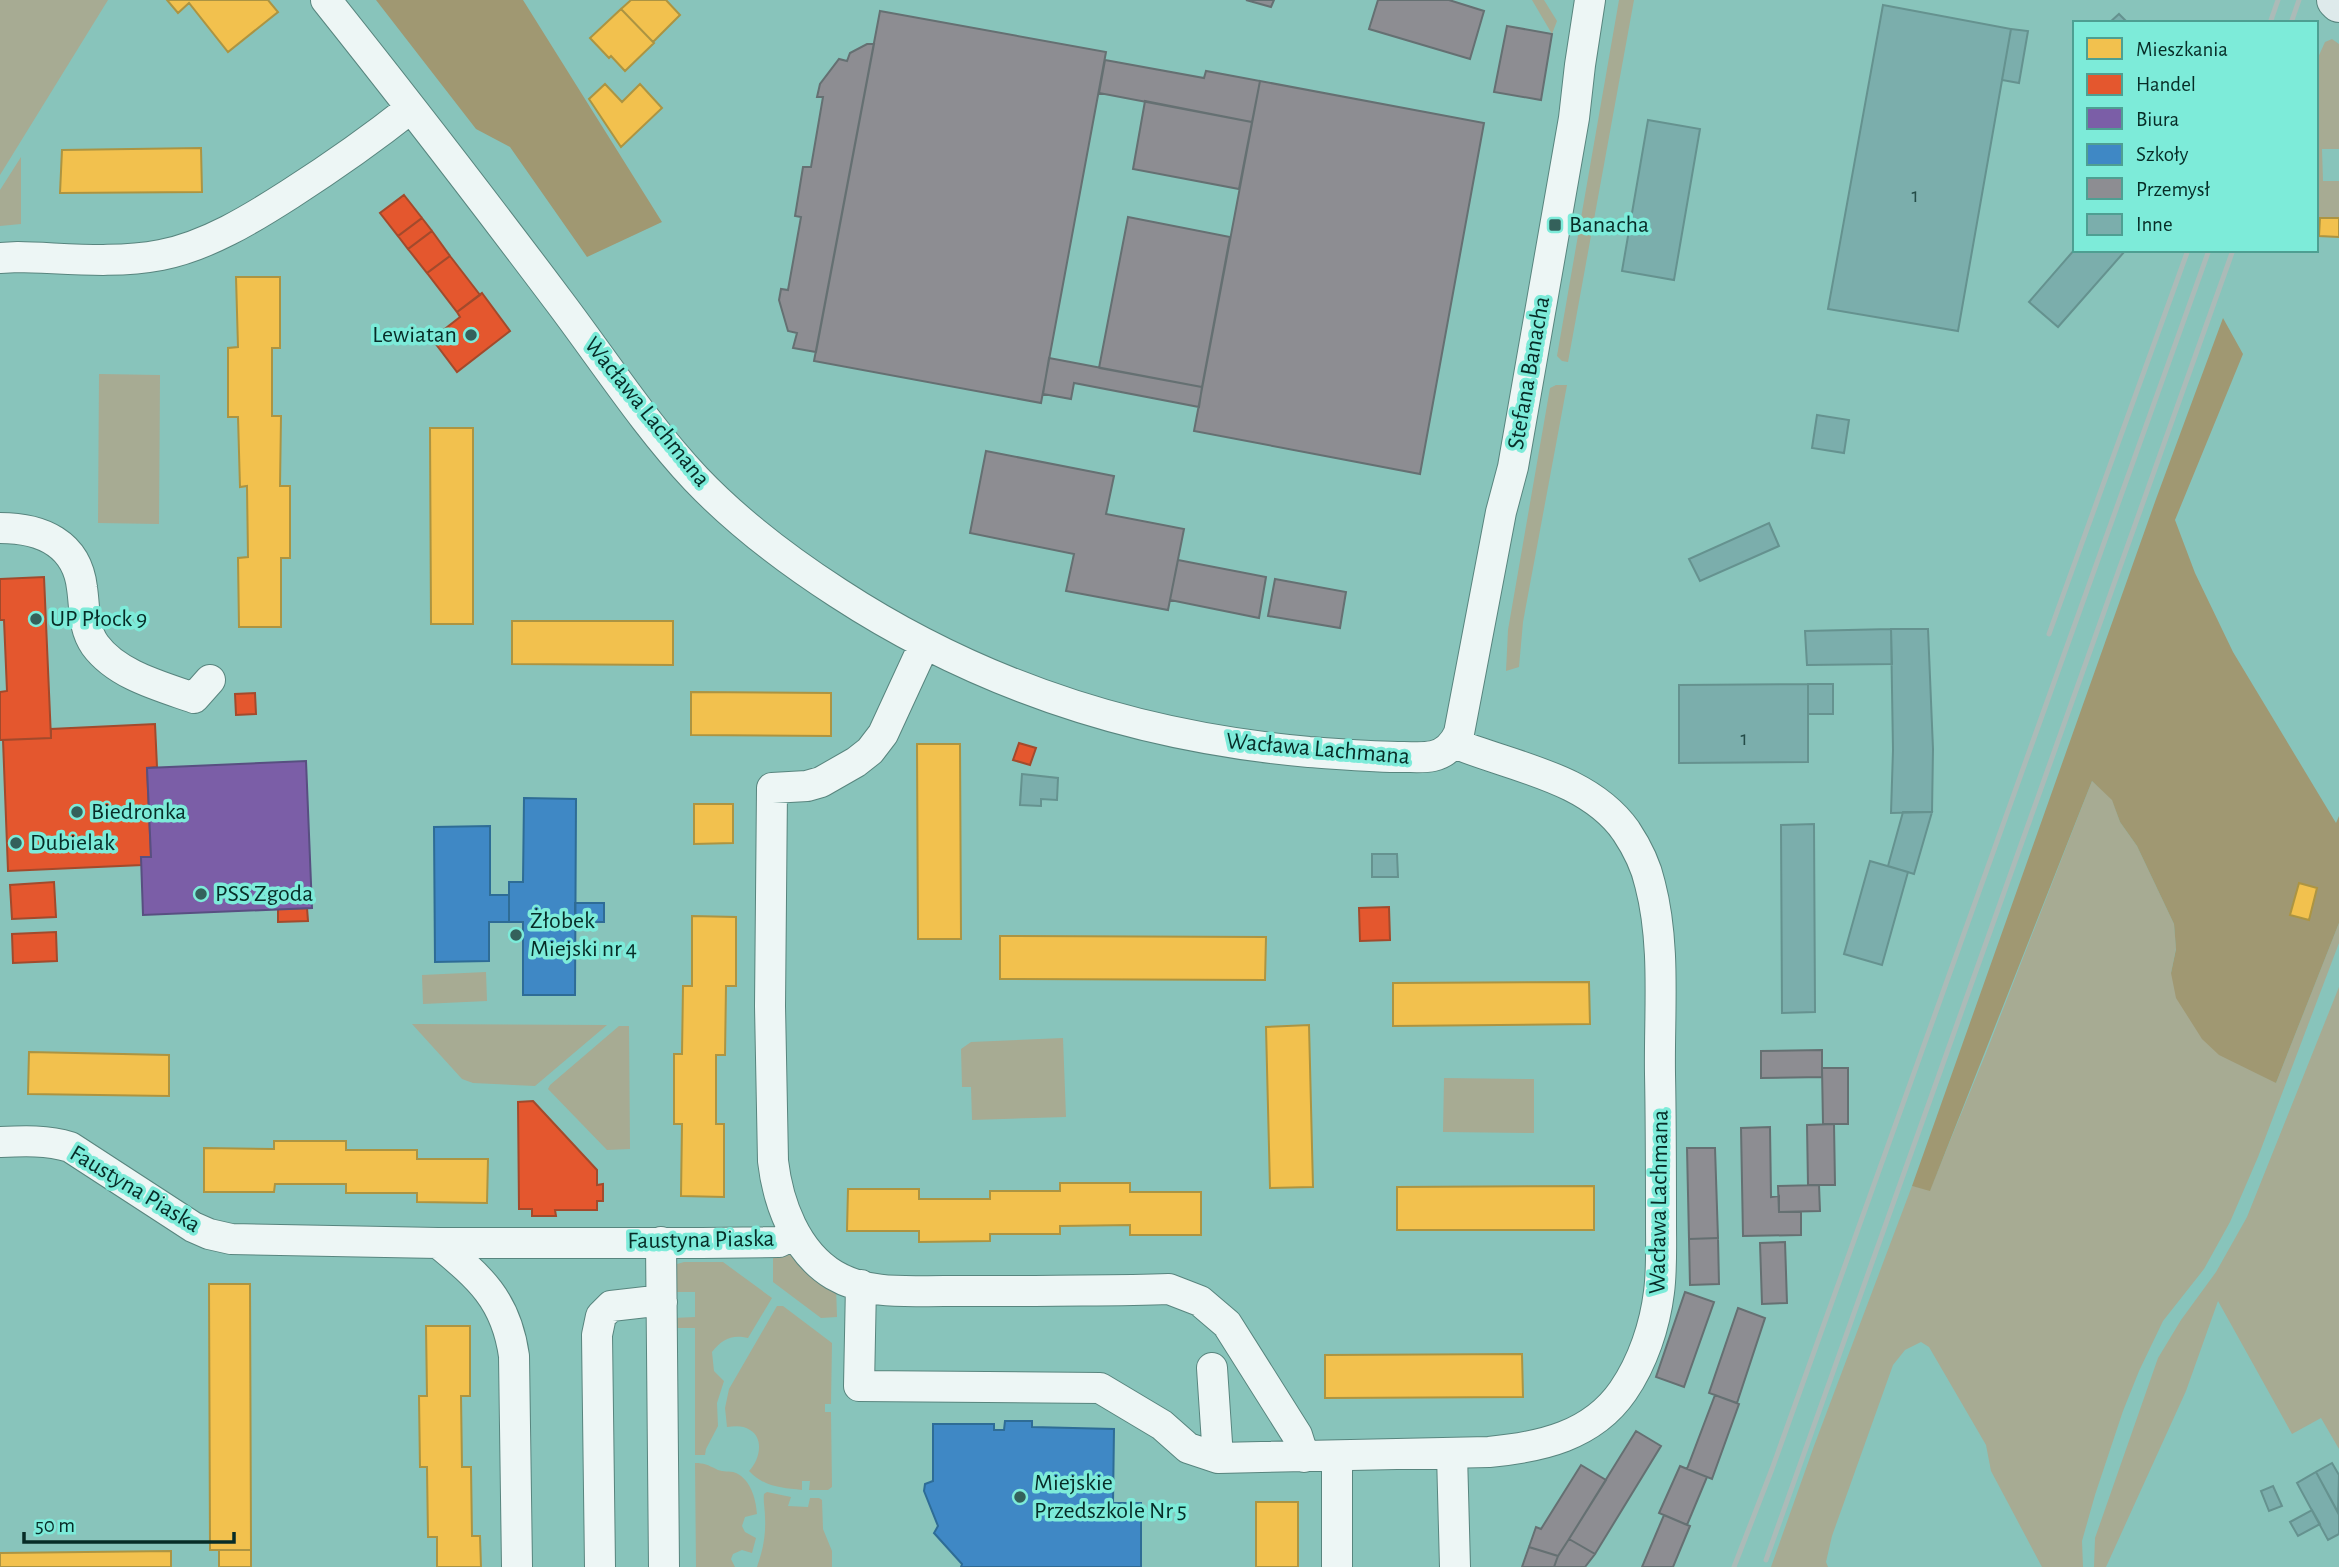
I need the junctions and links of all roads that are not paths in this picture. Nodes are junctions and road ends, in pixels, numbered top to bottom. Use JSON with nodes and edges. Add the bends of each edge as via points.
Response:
{"nodes":[{"id":1,"x":326,"y":0,"type":"edge"},
{"id":2,"x":1590,"y":0,"type":"edge"},
{"id":3,"x":411,"y":108,"type":"junction"},
{"id":4,"x":0,"y":258,"type":"edge"},
{"id":5,"x":0,"y":528,"type":"edge"},
{"id":6,"x":923,"y":645,"type":"junction"},
{"id":7,"x":210,"y":680,"type":"dead end"},
{"id":8,"x":1454,"y":743,"type":"junction"},
{"id":9,"x":0,"y":1142,"type":"edge"},
{"id":10,"x":795,"y":1234,"type":"junction"},
{"id":11,"x":438,"y":1242,"type":"junction"},
{"id":12,"x":661,"y":1242,"type":"junction"},
{"id":13,"x":860,"y":1285,"type":"junction"},
{"id":14,"x":662,"y":1302,"type":"junction"},
{"id":15,"x":1212,"y":1368,"type":"dead end"},
{"id":16,"x":1452,"y":1454,"type":"junction"},
{"id":17,"x":1304,"y":1457,"type":"junction"},
{"id":18,"x":1337,"y":1457,"type":"junction"},
{"id":19,"x":1218,"y":1458,"type":"junction"},
{"id":20,"x":517,"y":1567,"type":"edge"},
{"id":21,"x":600,"y":1567,"type":"edge"},
{"id":22,"x":664,"y":1567,"type":"edge"},
{"id":23,"x":1337,"y":1567,"type":"edge"},
{"id":24,"x":1455,"y":1567,"type":"edge"}],
"edges":[{"from":1,"to":3,"type":"street","name":"Wacława Lachmana"},
{"from":2,"to":8,"type":"street","name":"Stefana Banacha","via":[[1513,467]]},
{"from":3,"to":4,"type":"street","via":[[279,202],[189,247],[131,259]]},
{"from":3,"to":6,"type":"street","name":"Wacława Lachmana","via":[[698,480],[741,522],[803,570]]},
{"from":5,"to":7,"type":"street","via":[[34,532],[71,554],[80,574],[86,631],[118,667],[194,698]]},
{"from":6,"to":8,"type":"street","name":"Wacława Lachmana","via":[[1062,702],[1192,737],[1381,757],[1431,757]]},
{"from":6,"to":10,"type":"street","via":[[883,734],[870,751],[821,782],[772,788],[773,1161],[779,1195]]},
{"from":8,"to":16,"type":"street","name":"Wacława Lachmana","via":[[1586,794],[1627,832],[1639,855],[1651,886],[1659,955],[1661,1142],[1660,1288],[1648,1338],[1622,1393],[1602,1416],[1568,1436],[1513,1450]]},
{"from":9,"to":11,"type":"street","name":"Faustyna Piaska","via":[[38,1141],[70,1147],[193,1227],[221,1238]]},
{"from":10,"to":12,"type":"street","name":"Faustyna Piaska","via":[[779,1242]]},
{"from":10,"to":13,"type":"street","via":[[831,1273]]},
{"from":11,"to":12,"type":"street","name":"Faustyna Piaska"},
{"from":11,"to":20,"type":"street","via":[[482,1281],[500,1309],[512,1342]]},
{"from":12,"to":14,"type":"street"},
{"from":13,"to":17,"type":"street","via":[[886,1291],[1169,1289],[1194,1297],[1219,1315],[1236,1336],[1297,1435]]},
{"from":13,"to":19,"type":"street","via":[[859,1386],[1100,1388],[1162,1425],[1188,1448]]},
{"from":14,"to":21,"type":"street","via":[[611,1306],[601,1317],[597,1335]]},
{"from":14,"to":22,"type":"street"},
{"from":15,"to":19,"type":"street"},
{"from":16,"to":18,"type":"street","name":"Wacława Lachmana"},
{"from":16,"to":24,"type":"street"},
{"from":17,"to":18,"type":"street","name":"Wacława Lachmana"},
{"from":17,"to":19,"type":"street","name":"Wacława Lachmana"},
{"from":18,"to":23,"type":"street"}]}
